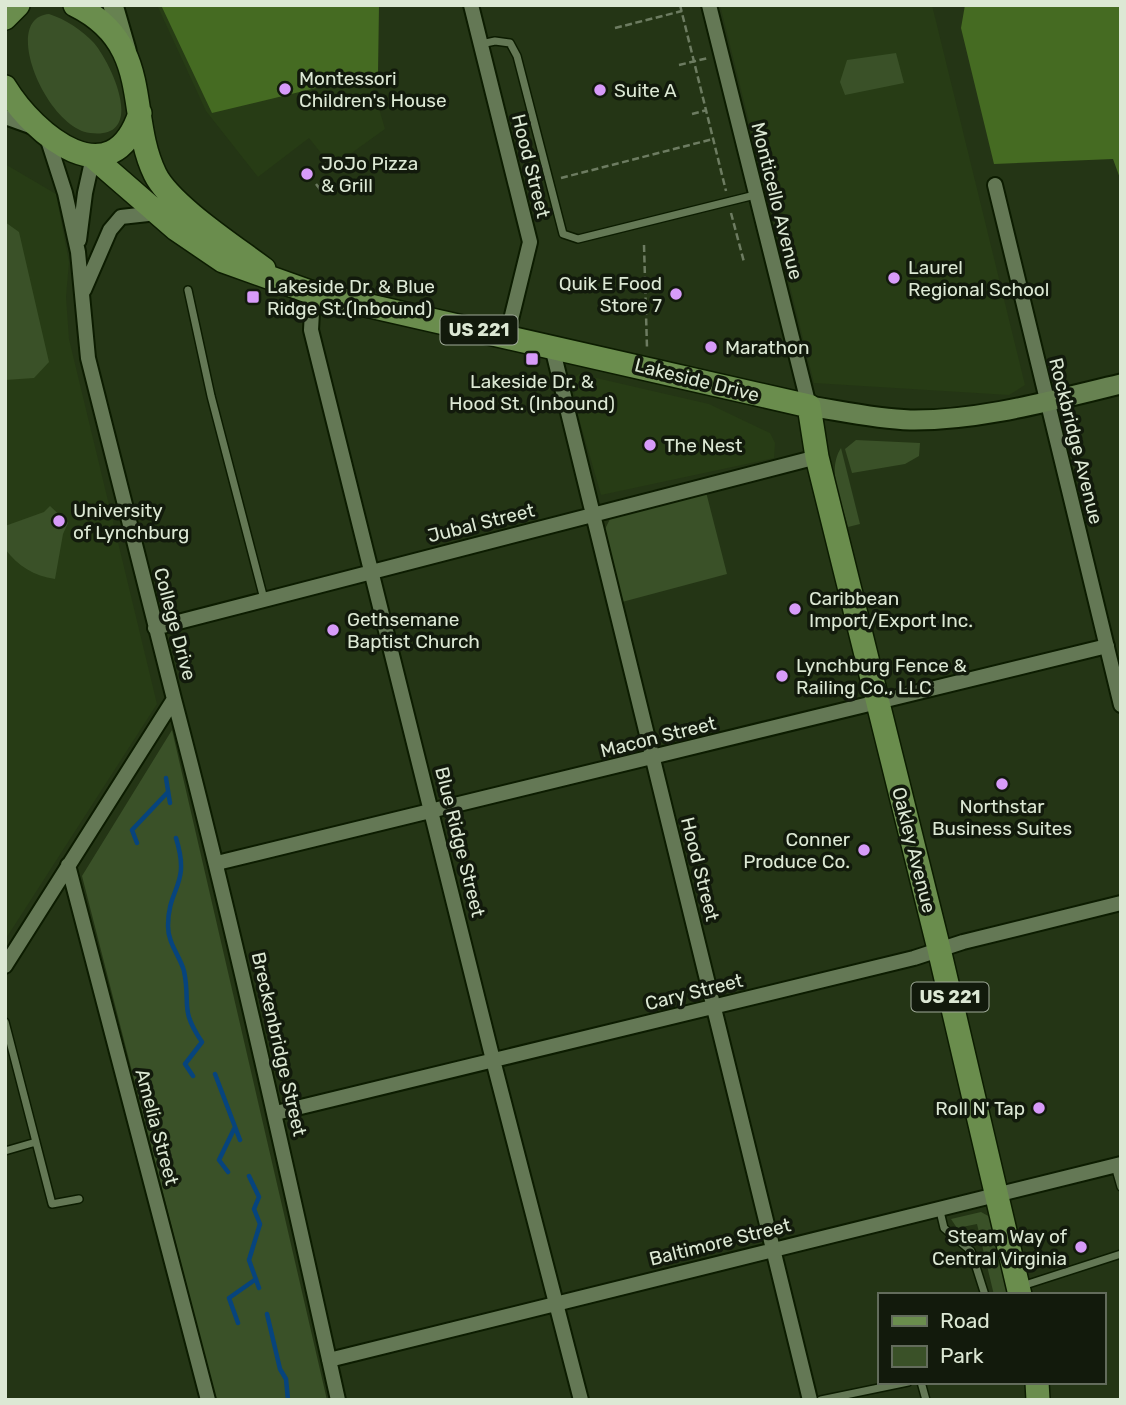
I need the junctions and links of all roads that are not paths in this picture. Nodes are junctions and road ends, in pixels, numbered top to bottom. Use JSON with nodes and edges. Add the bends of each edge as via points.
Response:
{"nodes":[{"id":1,"x":19,"y":5,"type":"edge"},
{"id":2,"x":75,"y":5,"type":"edge"},
{"id":3,"x":113,"y":5,"type":"edge"},
{"id":4,"x":471,"y":5,"type":"edge"},
{"id":5,"x":709,"y":5,"type":"edge"},
{"id":6,"x":5,"y":18,"type":"edge"},
{"id":7,"x":481,"y":44,"type":"junction"},
{"id":8,"x":130,"y":65,"type":"junction"},
{"id":9,"x":5,"y":88,"type":"edge"},
{"id":10,"x":141,"y":110,"type":"junction"},
{"id":11,"x":5,"y":117,"type":"edge"},
{"id":12,"x":41,"y":133,"type":"junction"},
{"id":13,"x":93,"y":157,"type":"junction"},
{"id":14,"x":995,"y":185,"type":"dead end"},
{"id":15,"x":755,"y":195,"type":"junction"},
{"id":16,"x":158,"y":213,"type":"junction"},
{"id":17,"x":78,"y":252,"type":"junction"},
{"id":18,"x":278,"y":280,"type":"junction"},
{"id":19,"x":188,"y":289,"type":"dead end"},
{"id":20,"x":83,"y":291,"type":"junction"},
{"id":21,"x":313,"y":293,"type":"junction"},
{"id":22,"x":507,"y":336,"type":"junction"},
{"id":23,"x":552,"y":348,"type":"junction"},
{"id":24,"x":1121,"y":384,"type":"edge"},
{"id":25,"x":1047,"y":402,"type":"junction"},
{"id":26,"x":808,"y":406,"type":"junction"},
{"id":27,"x":817,"y":457,"type":"junction"},
{"id":28,"x":592,"y":515,"type":"junction"},
{"id":29,"x":373,"y":570,"type":"junction"},
{"id":30,"x":264,"y":599,"type":"junction"},
{"id":31,"x":155,"y":628,"type":"junction"},
{"id":32,"x":1107,"y":646,"type":"junction"},
{"id":33,"x":174,"y":699,"type":"junction"},
{"id":34,"x":878,"y":702,"type":"junction"},
{"id":35,"x":1121,"y":705,"type":"edge"},
{"id":36,"x":653,"y":757,"type":"junction"},
{"id":37,"x":433,"y":812,"type":"junction"},
{"id":38,"x":217,"y":863,"type":"junction"},
{"id":39,"x":68,"y":865,"type":"junction"},
{"id":40,"x":1121,"y":902,"type":"edge"},
{"id":41,"x":939,"y":949,"type":"junction"},
{"id":42,"x":5,"y":966,"type":"edge"},
{"id":43,"x":714,"y":1007,"type":"junction"},
{"id":44,"x":5,"y":1022,"type":"edge"},
{"id":45,"x":493,"y":1060,"type":"junction"},
{"id":46,"x":276,"y":1114,"type":"junction"},
{"id":47,"x":36,"y":1142,"type":"junction"},
{"id":48,"x":5,"y":1151,"type":"edge"},
{"id":49,"x":1118,"y":1164,"type":"edge"},
{"id":50,"x":1121,"y":1187,"type":"edge"},
{"id":51,"x":997,"y":1192,"type":"junction"},
{"id":52,"x":79,"y":1199,"type":"dead end"},
{"id":53,"x":939,"y":1207,"type":"junction"},
{"id":54,"x":772,"y":1248,"type":"junction"},
{"id":55,"x":1121,"y":1254,"type":"edge"},
{"id":56,"x":1019,"y":1291,"type":"edge"},
{"id":57,"x":984,"y":1293,"type":"edge"},
{"id":58,"x":556,"y":1302,"type":"junction"},
{"id":59,"x":329,"y":1360,"type":"junction"},
{"id":60,"x":898,"y":1384,"type":"edge"},
{"id":61,"x":208,"y":1400,"type":"edge"},
{"id":62,"x":338,"y":1400,"type":"edge"},
{"id":63,"x":581,"y":1400,"type":"edge"},
{"id":64,"x":810,"y":1400,"type":"edge"},
{"id":65,"x":821,"y":1400,"type":"edge"}],
"edges":[{"from":1,"to":6,"type":"main road"},
{"from":2,"to":8,"type":"main road","name":"Lakeside Drive","via":[[106,28]]},
{"from":3,"to":8,"type":"main road"},
{"from":4,"to":7,"type":"street","name":"Hood Street"},
{"from":5,"to":15,"type":"street","name":"Monticello Avenue"},
{"from":7,"to":15,"type":"lane","via":[[510,43],[517,56],[563,234],[578,239]]},
{"from":7,"to":22,"type":"street","name":"Hood Street","via":[[530,242]]},
{"from":8,"to":10,"type":"main road","name":"Lakeside Drive"},
{"from":9,"to":12,"type":"main road"},
{"from":10,"to":13,"type":"main road","via":[[133,133]]},
{"from":10,"to":18,"type":"main road","name":"Lakeside Drive","via":[[155,175],[176,201]]},
{"from":11,"to":12,"type":"street"},
{"from":12,"to":13,"type":"main road","name":"Lakeside Drive"},
{"from":12,"to":17,"type":"street","name":"College Drive","via":[[65,193]]},
{"from":13,"to":16,"type":"main road","name":"Lakeside Drive","number":"US 221"},
{"from":13,"to":17,"type":"street","name":"College Drive"},
{"from":14,"to":25,"type":"street","name":"Rockbridge Avenue"},
{"from":15,"to":26,"type":"street","name":"Monticello Avenue"},
{"from":16,"to":18,"type":"main road","name":"Lakeside Drive","number":"US 221","via":[[223,261]]},
{"from":16,"to":20,"type":"street","name":"College Drive","via":[[121,217],[110,230]]},
{"from":17,"to":20,"type":"street","name":"College Drive"},
{"from":18,"to":21,"type":"main road","name":"Lakeside Drive","number":"US 221"},
{"from":19,"to":30,"type":"lane"},
{"from":20,"to":31,"type":"street","name":"College Drive","via":[[88,358]]},
{"from":21,"to":22,"type":"main road","name":"Lakeside Drive","number":"US 221"},
{"from":21,"to":29,"type":"street","name":"Blue Ridge Street","via":[[311,330]]},
{"from":22,"to":23,"type":"main road","name":"Lakeside Drive","number":"US 221"},
{"from":23,"to":26,"type":"main road","name":"Lakeside Drive","number":"US 221"},
{"from":23,"to":28,"type":"street","name":"Hood Street"},
{"from":24,"to":25,"type":"main road","name":"Lakeside Drive"},
{"from":25,"to":26,"type":"main road","name":"Lakeside Drive","via":[[909,420]]},
{"from":25,"to":32,"type":"street","name":"Rockbridge Avenue"},
{"from":26,"to":27,"type":"main road","name":"Oakley Avenue","number":"US 221"},
{"from":27,"to":28,"type":"street","name":"Jubal Street"},
{"from":27,"to":34,"type":"main road","name":"Oakley Avenue","number":"US 221"},
{"from":28,"to":29,"type":"street","name":"Jubal Street"},
{"from":28,"to":36,"type":"street","name":"Hood Street"},
{"from":29,"to":30,"type":"street","name":"Jubal Street"},
{"from":29,"to":37,"type":"street","name":"Blue Ridge Street"},
{"from":30,"to":31,"type":"street","name":"Jubal Street"},
{"from":31,"to":33,"type":"street","name":"College Drive"},
{"from":32,"to":34,"type":"street","name":"Macon Street"},
{"from":32,"to":35,"type":"street","name":"Rockbridge Avenue"},
{"from":33,"to":38,"type":"street","name":"Breckenbridge Street"},
{"from":33,"to":39,"type":"street","name":"College Drive"},
{"from":34,"to":36,"type":"street","name":"Macon Street"},
{"from":34,"to":41,"type":"main road","name":"Oakley Avenue","number":"US 221"},
{"from":36,"to":37,"type":"street","name":"Macon Street"},
{"from":36,"to":43,"type":"street","name":"Hood Street"},
{"from":37,"to":38,"type":"street","name":"Macon Street"},
{"from":37,"to":45,"type":"street","name":"Blue Ridge Street"},
{"from":38,"to":46,"type":"street","name":"Breckenbridge Street"},
{"from":39,"to":42,"type":"street","name":"College Drive"},
{"from":39,"to":61,"type":"street","name":"Amelia Street"},
{"from":40,"to":41,"type":"street","name":"Cary Street"},
{"from":41,"to":43,"type":"street","name":"Cary Street"},
{"from":41,"to":51,"type":"main road","name":"Oakley Avenue","number":"US 221"},
{"from":43,"to":45,"type":"street","name":"Cary Street"},
{"from":43,"to":54,"type":"street","name":"Hood Street"},
{"from":44,"to":47,"type":"lane"},
{"from":45,"to":46,"type":"street","name":"Cary Street"},
{"from":45,"to":58,"type":"street","name":"Blue Ridge Street"},
{"from":46,"to":59,"type":"street","name":"Breckenbridge Street"},
{"from":47,"to":48,"type":"lane"},
{"from":47,"to":52,"type":"lane","via":[[52,1204]]},
{"from":49,"to":50,"type":"lane"},
{"from":49,"to":51,"type":"street","name":"Baltimore Street"},
{"from":51,"to":53,"type":"street","name":"Baltimore Street"},
{"from":51,"to":56,"type":"main road","name":"Oakley Avenue","number":"US 221"},
{"from":53,"to":54,"type":"street","name":"Baltimore Street"},
{"from":53,"to":57,"type":"lane","via":[[944,1228],[971,1251]]},
{"from":54,"to":58,"type":"street","name":"Baltimore Street"},
{"from":54,"to":64,"type":"street","name":"Hood Street"},
{"from":55,"to":56,"type":"lane"},
{"from":58,"to":59,"type":"street","name":"Baltimore Street"},
{"from":58,"to":63,"type":"street","name":"Blue Ridge Street"},
{"from":59,"to":62,"type":"street","name":"Breckenbridge Street"},
{"from":60,"to":65,"type":"lane"}]}
